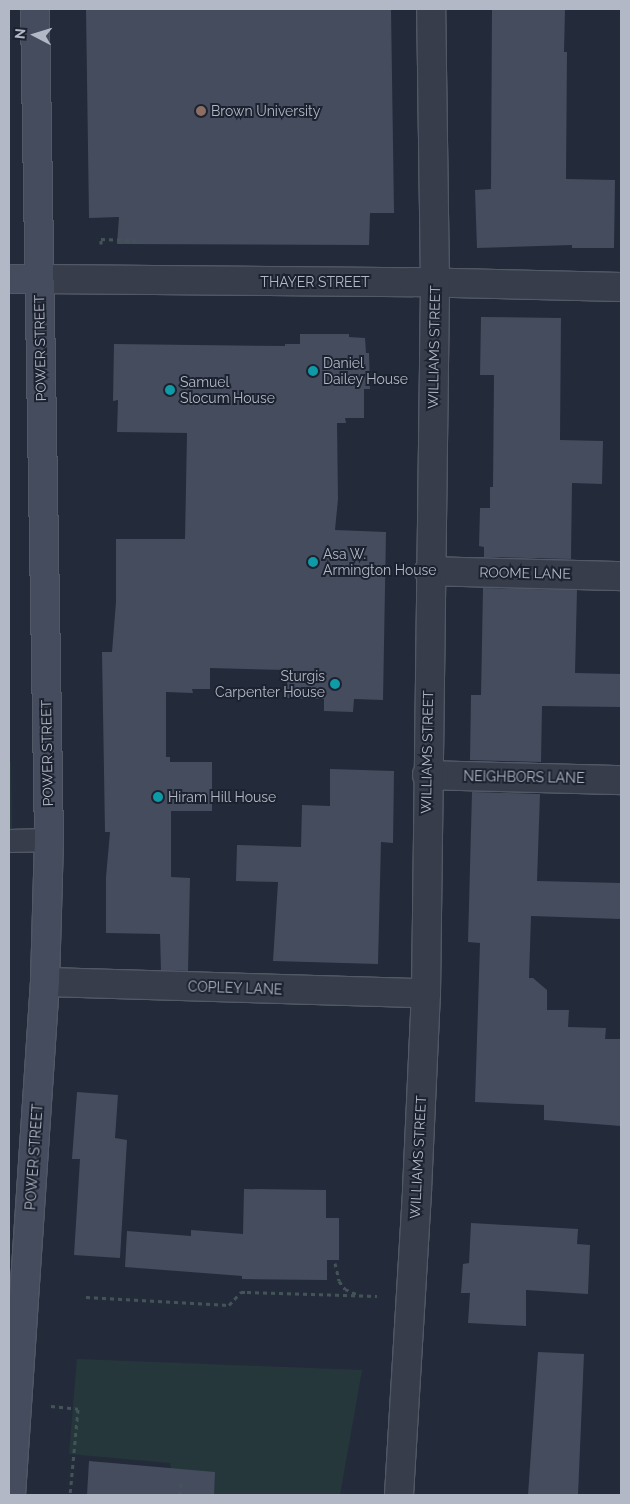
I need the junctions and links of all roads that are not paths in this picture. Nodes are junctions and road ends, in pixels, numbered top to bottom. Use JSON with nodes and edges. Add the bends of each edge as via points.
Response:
{"nodes":[{"id":1,"x":35,"y":9,"type":"edge"},
{"id":2,"x":431,"y":9,"type":"edge"},
{"id":3,"x":9,"y":279,"type":"edge"},
{"id":4,"x":39,"y":279,"type":"junction"},
{"id":5,"x":435,"y":283,"type":"junction"},
{"id":6,"x":621,"y":287,"type":"edge"},
{"id":7,"x":430,"y":571,"type":"junction"},
{"id":8,"x":621,"y":576,"type":"edge"},
{"id":9,"x":427,"y":775,"type":"junction"},
{"id":10,"x":621,"y":780,"type":"edge"},
{"id":11,"x":49,"y":840,"type":"junction"},
{"id":12,"x":9,"y":841,"type":"edge"},
{"id":13,"x":45,"y":982,"type":"junction"},
{"id":14,"x":426,"y":993,"type":"junction"},
{"id":15,"x":11,"y":1495,"type":"edge"},
{"id":16,"x":399,"y":1495,"type":"edge"}],
"edges":[{"from":1,"to":4,"type":"street","name":"POWER STREET"},
{"from":2,"to":5,"type":"street","name":"WILLIAMS STREET"},
{"from":3,"to":4,"type":"street","name":"THAYER STREET"},
{"from":4,"to":5,"type":"street","name":"THAYER STREET"},
{"from":4,"to":11,"type":"street","name":"POWER STREET"},
{"from":5,"to":6,"type":"street","name":"THAYER STREET"},
{"from":5,"to":7,"type":"street","name":"WILLIAMS STREET"},
{"from":7,"to":8,"type":"street","name":"ROOME LANE"},
{"from":7,"to":9,"type":"street","name":"WILLIAMS STREET"},
{"from":9,"to":10,"type":"street","name":"NEIGHBORS LANE"},
{"from":9,"to":14,"type":"street","name":"WILLIAMS STREET"},
{"from":11,"to":12,"type":"lane"},
{"from":11,"to":13,"type":"street","name":"POWER STREET"},
{"from":13,"to":14,"type":"street","name":"COPLEY LANE"},
{"from":13,"to":15,"type":"street","name":"POWER STREET"},
{"from":14,"to":16,"type":"street","name":"WILLIAMS STREET"}]}
